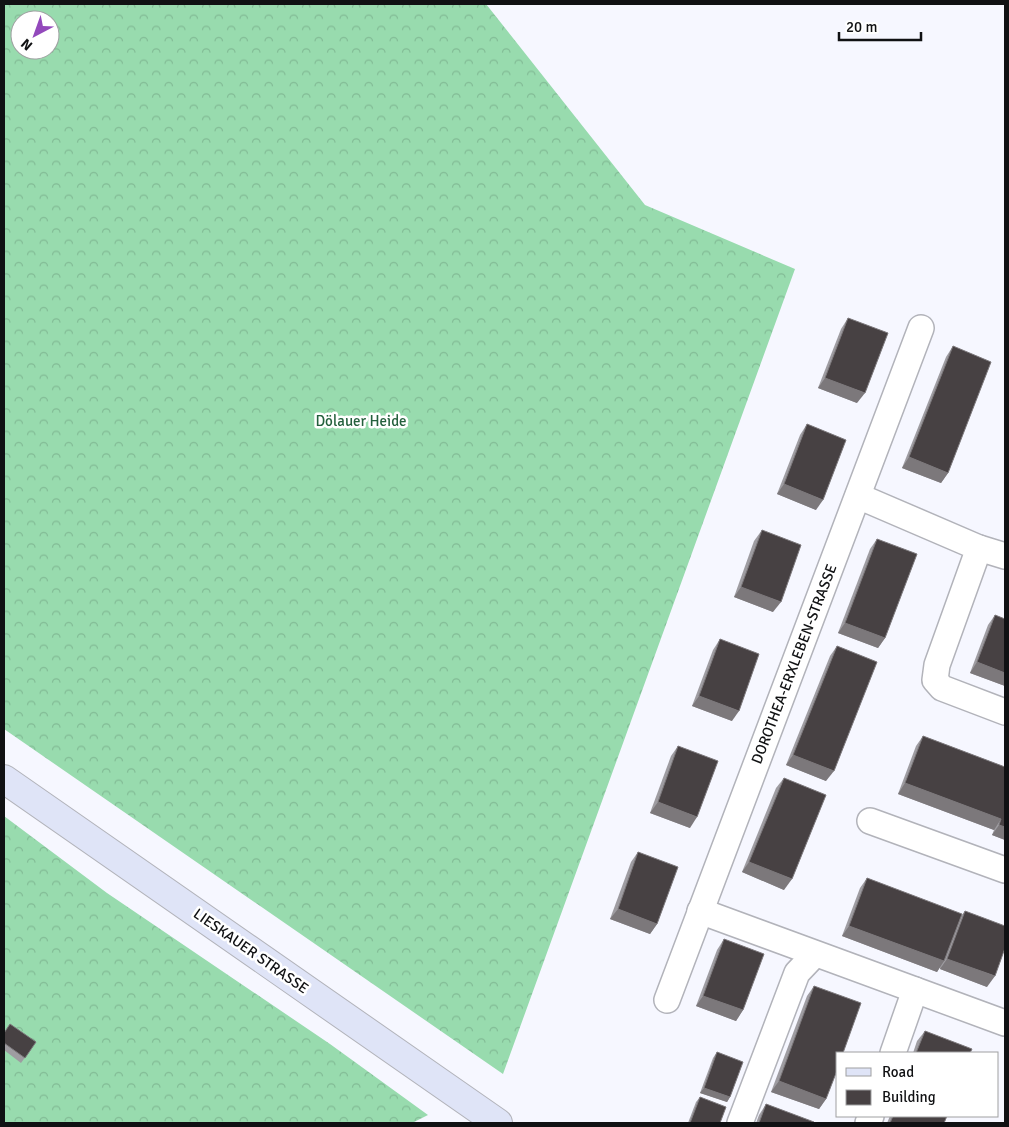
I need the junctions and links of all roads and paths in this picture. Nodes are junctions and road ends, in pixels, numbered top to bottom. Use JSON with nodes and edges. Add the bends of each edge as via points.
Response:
{"nodes":[{"id":1,"x":921,"y":328,"type":"dead end"},
{"id":2,"x":858,"y":496,"type":"junction"},
{"id":3,"x":979,"y":548,"type":"junction"},
{"id":4,"x":1005,"y":556,"type":"edge"},
{"id":5,"x":1005,"y":712,"type":"edge"},
{"id":6,"x":4,"y":779,"type":"edge"},
{"id":7,"x":870,"y":821,"type":"dead end"},
{"id":8,"x":1005,"y":870,"type":"edge"},
{"id":9,"x":700,"y":912,"type":"junction"},
{"id":10,"x":815,"y":954,"type":"junction"},
{"id":11,"x":916,"y":990,"type":"junction"},
{"id":12,"x":667,"y":1000,"type":"dead end"},
{"id":13,"x":1005,"y":1023,"type":"edge"},
{"id":14,"x":893,"y":1052,"type":"edge"},
{"id":15,"x":498,"y":1123,"type":"edge"},
{"id":16,"x":740,"y":1123,"type":"edge"}],
"edges":[{"from":1,"to":2,"type":"street","name":"DOROTHEA-ERXLEBEN-STRASSE"},
{"from":2,"to":3,"type":"street"},
{"from":2,"to":9,"type":"street","name":"DOROTHEA-ERXLEBEN-STRASSE"},
{"from":3,"to":4,"type":"street"},
{"from":3,"to":5,"type":"street","via":[[937,666],[936,680],[942,688]]},
{"from":6,"to":15,"type":"street","name":"LIESKAUER STRASSE"},
{"from":7,"to":8,"type":"street"},
{"from":9,"to":10,"type":"street"},
{"from":9,"to":12,"type":"street","name":"DOROTHEA-ERXLEBEN-STRASSE"},
{"from":10,"to":11,"type":"street"},
{"from":10,"to":16,"type":"street","via":[[797,974]]},
{"from":11,"to":13,"type":"street"},
{"from":11,"to":14,"type":"street"}]}
